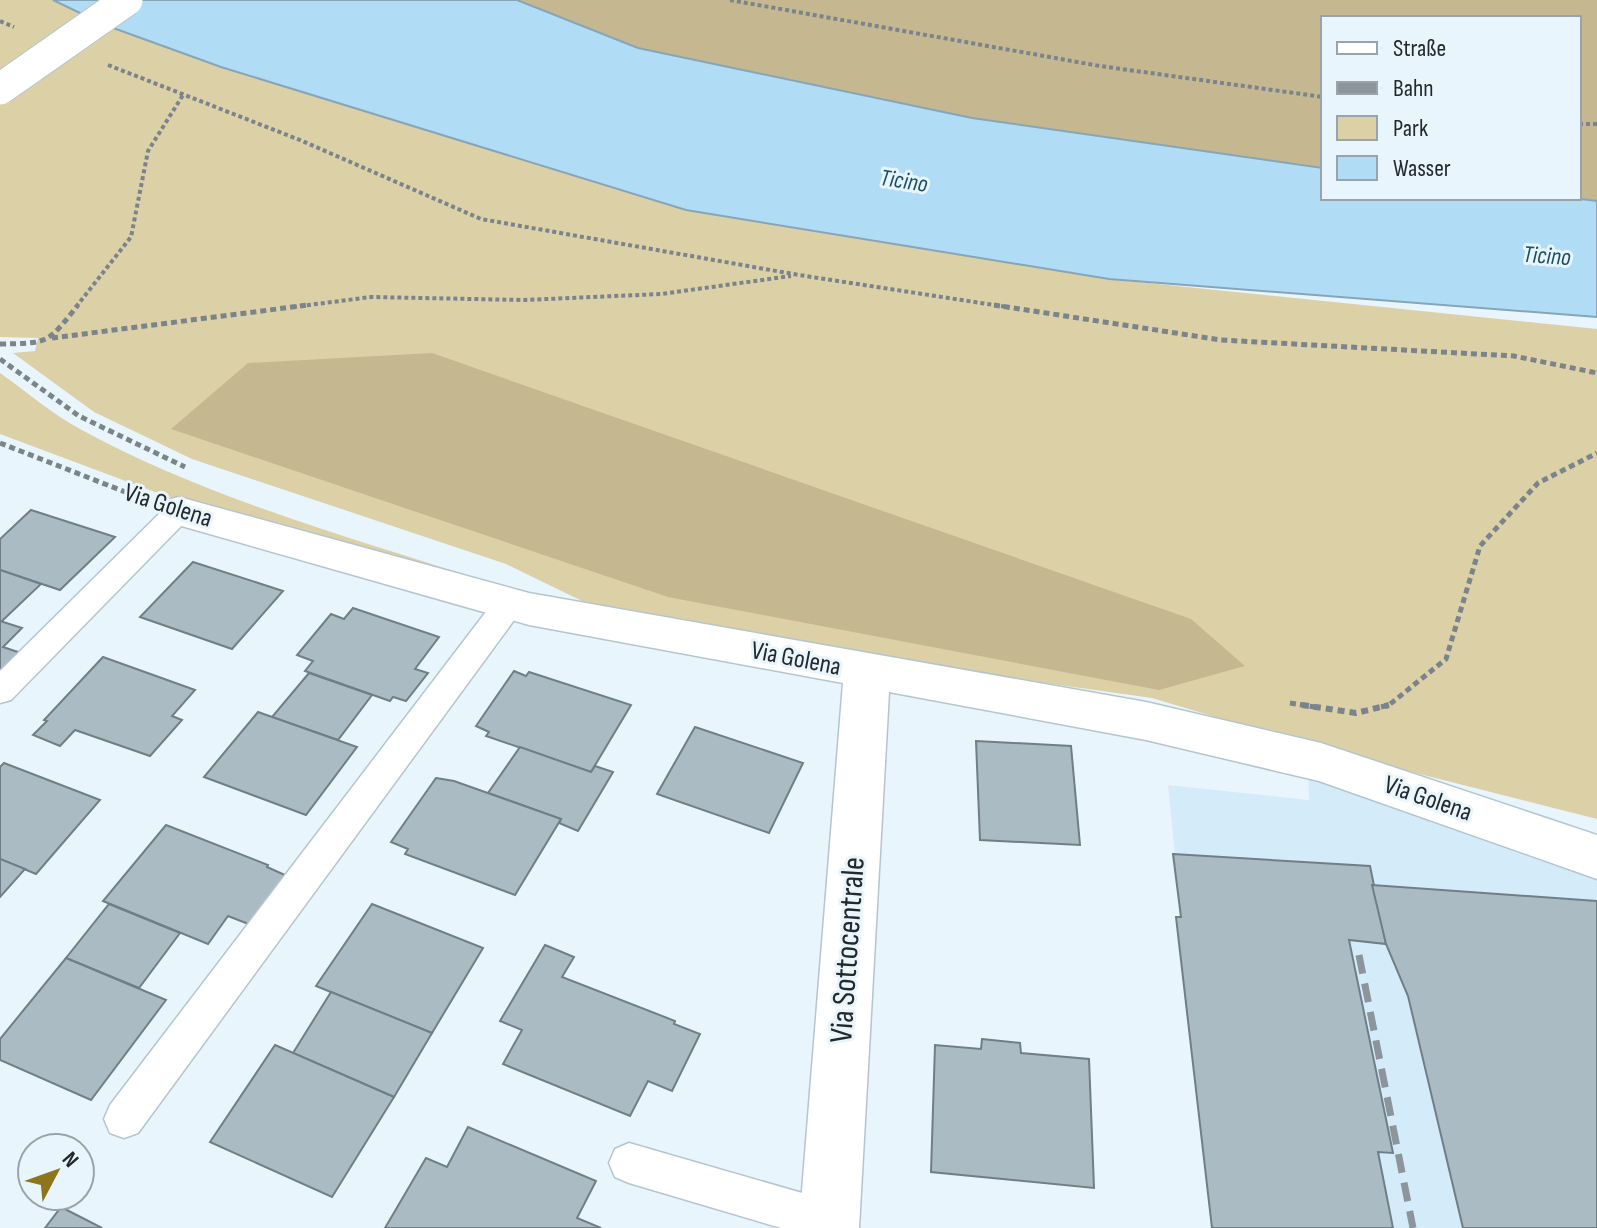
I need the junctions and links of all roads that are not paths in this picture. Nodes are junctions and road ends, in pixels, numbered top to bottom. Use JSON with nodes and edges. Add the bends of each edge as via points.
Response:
{"nodes":[{"id":1,"x":127,"y":0,"type":"edge"},
{"id":2,"x":0,"y":89,"type":"edge"},
{"id":3,"x":179,"y":511,"type":"joint"},
{"id":4,"x":509,"y":604,"type":"junction"},
{"id":5,"x":867,"y":673,"type":"junction"},
{"id":6,"x":0,"y":691,"type":"edge"},
{"id":7,"x":1597,"y":857,"type":"edge"},
{"id":8,"x":124,"y":1119,"type":"dead end"},
{"id":9,"x":629,"y":1163,"type":"dead end"},
{"id":10,"x":830,"y":1225,"type":"edge"}],
"edges":[{"from":1,"to":2,"type":"street","bridge":true},
{"from":3,"to":4,"type":"street","name":"Via Golena"},
{"from":3,"to":6,"type":"lane"},
{"from":4,"to":5,"type":"street","name":"Via Golena"},
{"from":4,"to":8,"type":"lane"},
{"from":5,"to":7,"type":"street","name":"Via Golena","via":[[1146,721],[1321,762]]},
{"from":5,"to":10,"type":"street","name":"Via Sottocentrale"},
{"from":9,"to":10,"type":"lane"}]}
